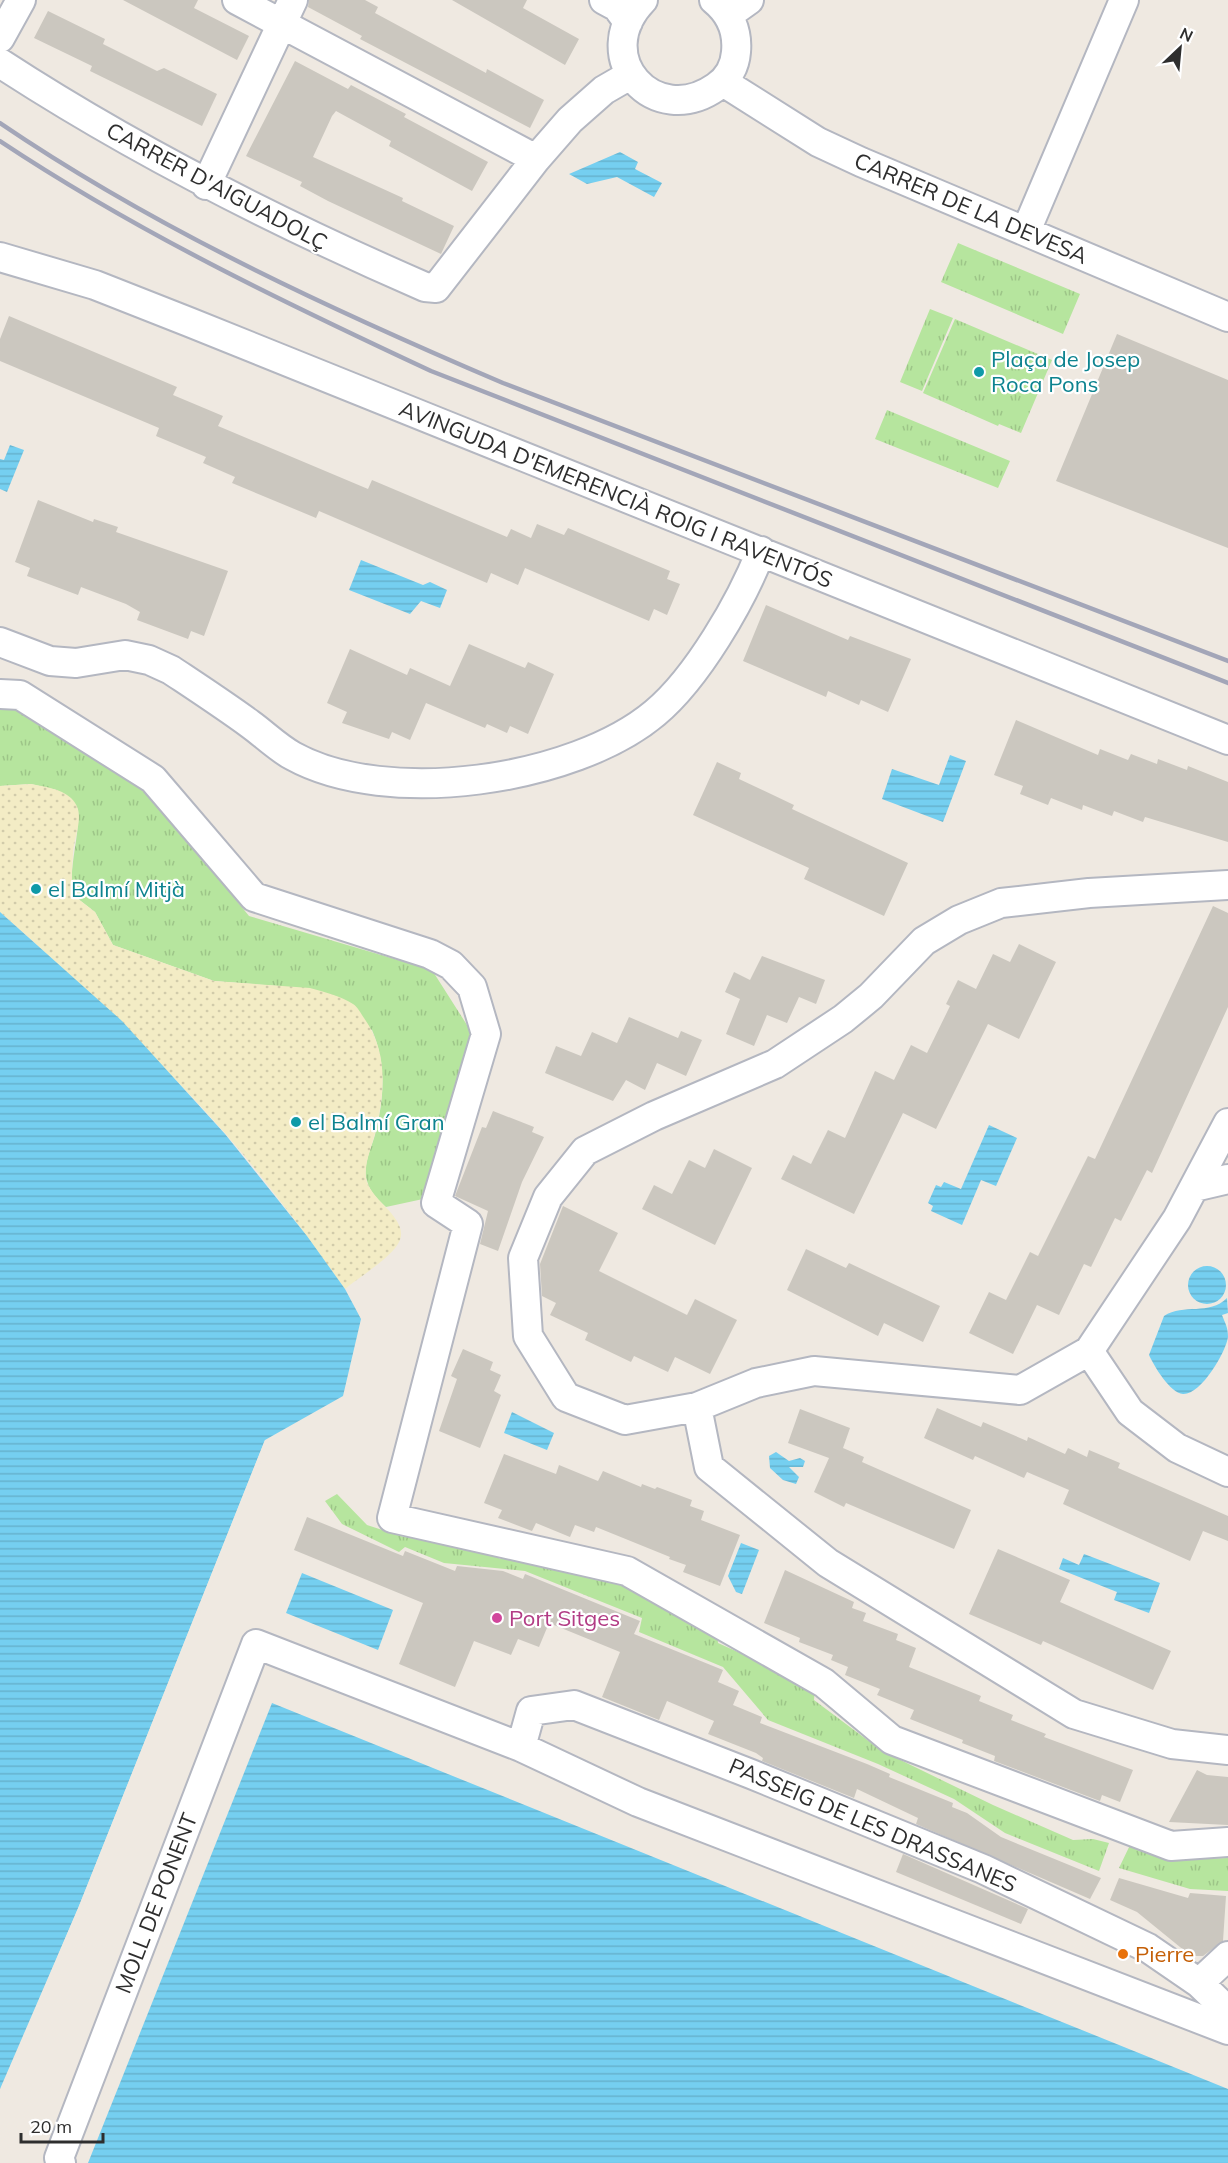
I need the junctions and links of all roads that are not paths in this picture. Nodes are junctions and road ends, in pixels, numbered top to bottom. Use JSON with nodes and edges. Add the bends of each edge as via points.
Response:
{"nodes":[{"id":1,"x":21,"y":0,"type":"edge"},
{"id":2,"x":237,"y":0,"type":"edge"},
{"id":3,"x":604,"y":0,"type":"edge"},
{"id":4,"x":1124,"y":0,"type":"edge"},
{"id":5,"x":730,"y":5,"type":"edge"},
{"id":6,"x":635,"y":11,"type":"edge"},
{"id":7,"x":287,"y":12,"type":"edge"},
{"id":8,"x":0,"y":38,"type":"edge"},
{"id":9,"x":0,"y":63,"type":"edge"},
{"id":10,"x":630,"y":75,"type":"junction"},
{"id":11,"x":723,"y":82,"type":"junction"},
{"id":12,"x":536,"y":159,"type":"junction"},
{"id":13,"x":206,"y":185,"type":"junction"},
{"id":14,"x":1026,"y":231,"type":"junction"},
{"id":15,"x":0,"y":257,"type":"edge"},
{"id":16,"x":1228,"y":317,"type":"edge"},
{"id":17,"x":761,"y":551,"type":"junction"},
{"id":18,"x":0,"y":642,"type":"edge"},
{"id":19,"x":0,"y":694,"type":"edge"},
{"id":20,"x":1228,"y":740,"type":"edge"},
{"id":21,"x":1228,"y":885,"type":"edge"},
{"id":22,"x":1228,"y":1124,"type":"edge"},
{"id":23,"x":1228,"y":1179,"type":"edge"},
{"id":24,"x":1194,"y":1187,"type":"junction"},
{"id":25,"x":1089,"y":1351,"type":"junction"},
{"id":26,"x":697,"y":1407,"type":"junction"},
{"id":27,"x":1228,"y":1472,"type":"edge"},
{"id":28,"x":521,"y":1747,"type":"junction"},
{"id":29,"x":1228,"y":1750,"type":"edge"},
{"id":30,"x":1228,"y":1842,"type":"edge"},
{"id":31,"x":1228,"y":1956,"type":"edge"},
{"id":32,"x":1199,"y":1983,"type":"junction"},
{"id":33,"x":1228,"y":2011,"type":"edge"},
{"id":34,"x":1228,"y":2030,"type":"edge"},
{"id":35,"x":61,"y":2163,"type":"edge"}],
"edges":[{"from":1,"to":8,"type":"street"},
{"from":2,"to":7,"type":"street"},
{"from":3,"to":6,"type":"street"},
{"from":4,"to":14,"type":"street"},
{"from":5,"to":11,"type":"street","via":[[736,56]]},
{"from":6,"to":10,"type":"street","via":[[622,38]]},
{"from":7,"to":12,"type":"street"},
{"from":7,"to":13,"type":"street"},
{"from":9,"to":13,"type":"street","name":"CARRER D'AIGUADOLÇ"},
{"from":10,"to":11,"type":"street","via":[[647,90],[674,100],[693,99]]},
{"from":10,"to":12,"type":"street","via":[[590,102]]},
{"from":11,"to":14,"type":"street","name":"CARRER DE LA DEVESA","via":[[818,142]]},
{"from":12,"to":13,"type":"street","name":"CARRER D'AIGUADOLÇ","via":[[436,288],[425,287],[336,249]]},
{"from":14,"to":16,"type":"street","name":"CARRER DE LA DEVESA"},
{"from":15,"to":17,"type":"street","name":"AVINGUDA D'EMERENCIÀ ROIG I RAVENTÓS","via":[[95,285]]},
{"from":17,"to":18,"type":"street","via":[[736,607],[677,691],[655,714],[571,760],[464,783],[361,779],[326,769],[293,756],[171,670],[149,660],[124,655],[76,663],[50,661]]},
{"from":17,"to":20,"type":"street","name":"AVINGUDA D'EMERENCIÀ ROIG I RAVENTÓS"},
{"from":19,"to":30,"type":"street","via":[[20,695],[153,779],[254,897],[430,954],[450,965],[472,987],[486,1034],[436,1203],[468,1224],[392,1518],[627,1570],[824,1683],[892,1740],[1171,1846]]},
{"from":21,"to":26,"type":"street","via":[[1089,893],[1001,903],[959,920],[924,940],[872,996],[776,1065],[654,1116],[585,1151],[548,1197],[523,1257],[528,1336],[566,1398],[625,1420]]},
{"from":22,"to":24,"type":"street"},
{"from":23,"to":24,"type":"street"},
{"from":24,"to":25,"type":"street"},
{"from":25,"to":26,"type":"street","via":[[1020,1390],[813,1371],[756,1383]]},
{"from":25,"to":27,"type":"street","via":[[1130,1412],[1177,1448]]},
{"from":26,"to":29,"type":"street","via":[[710,1467],[828,1563],[1074,1714],[1172,1744]]},
{"from":28,"to":32,"type":"street","name":"PASSEIG DE LES DRASSANES","via":[[531,1711],[574,1705],[983,1869],[1148,1948]]},
{"from":28,"to":34,"type":"street","via":[[638,1802]]},
{"from":28,"to":35,"type":"street","name":"MOLL DE PONENT","via":[[256,1644],[59,2158]]},
{"from":31,"to":32,"type":"street"},
{"from":32,"to":33,"type":"street","name":"PASSEIG DE LES DRASSANES"}]}
